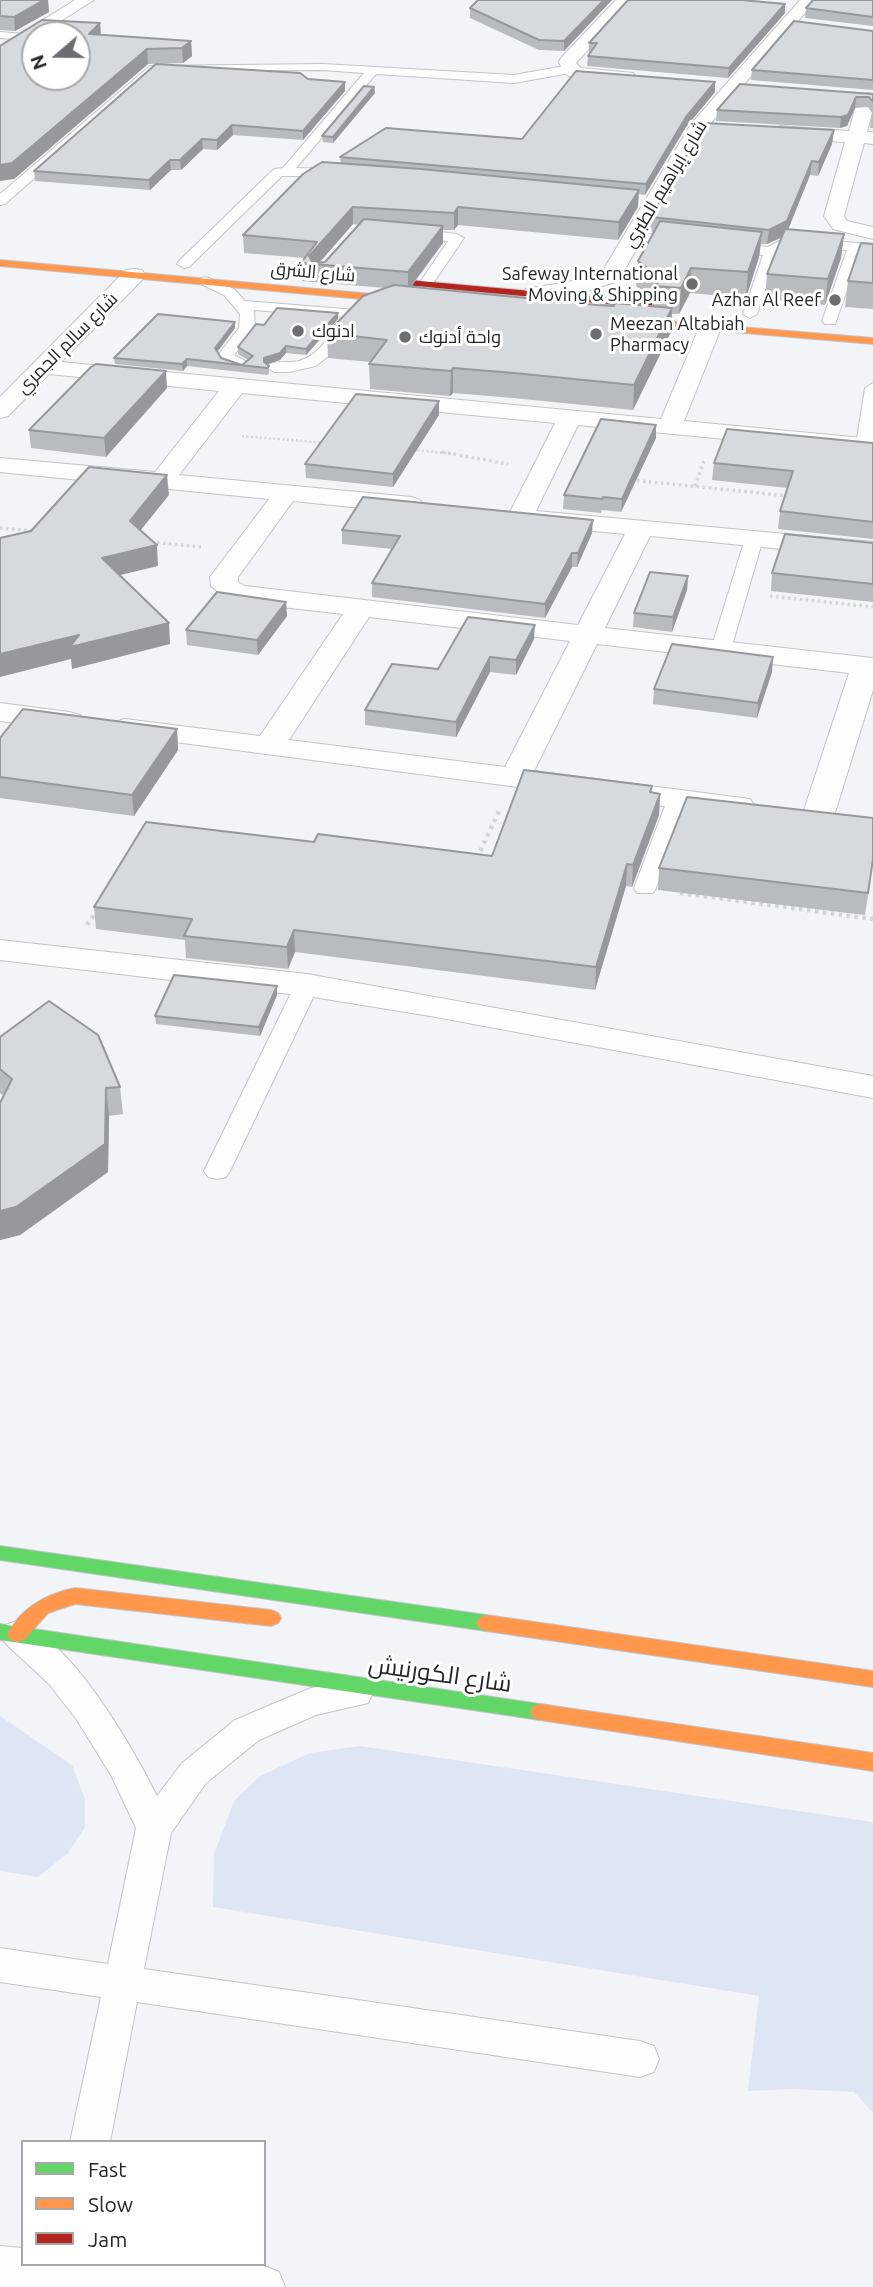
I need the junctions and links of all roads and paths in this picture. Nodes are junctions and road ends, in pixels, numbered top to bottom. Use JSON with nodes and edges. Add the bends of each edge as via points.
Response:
{"nodes":[{"id":1,"x":625,"y":0,"type":"edge"},
{"id":2,"x":80,"y":3,"type":"edge"},
{"id":3,"x":50,"y":5,"type":"dead end"},
{"id":4,"x":797,"y":9,"type":"edge"},
{"id":5,"x":51,"y":21,"type":"edge"},
{"id":6,"x":814,"y":27,"type":"edge"},
{"id":7,"x":0,"y":35,"type":"edge"},
{"id":8,"x":21,"y":37,"type":"edge"},
{"id":9,"x":21,"y":40,"type":"edge"},
{"id":10,"x":0,"y":54,"type":"edge"},
{"id":11,"x":374,"y":69,"type":"junction"},
{"id":12,"x":570,"y":69,"type":"junction"},
{"id":13,"x":642,"y":78,"type":"edge"},
{"id":14,"x":706,"y":84,"type":"edge"},
{"id":15,"x":732,"y":86,"type":"junction"},
{"id":16,"x":755,"y":88,"type":"edge"},
{"id":17,"x":844,"y":96,"type":"edge"},
{"id":18,"x":870,"y":98,"type":"edge"},
{"id":19,"x":697,"y":128,"type":"junction"},
{"id":20,"x":724,"y":129,"type":"edge"},
{"id":21,"x":765,"y":132,"type":"edge"},
{"id":22,"x":865,"y":137,"type":"edge"},
{"id":23,"x":288,"y":170,"type":"junction"},
{"id":24,"x":361,"y":174,"type":"edge"},
{"id":25,"x":0,"y":201,"type":"edge"},
{"id":26,"x":395,"y":231,"type":"edge"},
{"id":27,"x":873,"y":233,"type":"edge"},
{"id":28,"x":633,"y":236,"type":"junction"},
{"id":29,"x":856,"y":246,"type":"junction"},
{"id":30,"x":873,"y":248,"type":"edge"},
{"id":31,"x":39,"y":250,"type":"dead end"},
{"id":32,"x":771,"y":252,"type":"junction"},
{"id":33,"x":0,"y":263,"type":"edge"},
{"id":34,"x":184,"y":264,"type":"junction"},
{"id":35,"x":224,"y":267,"type":"dead end"},
{"id":36,"x":134,"y":275,"type":"junction"},
{"id":37,"x":610,"y":276,"type":"junction"},
{"id":38,"x":372,"y":280,"type":"edge"},
{"id":39,"x":205,"y":281,"type":"junction"},
{"id":40,"x":425,"y":285,"type":"junction"},
{"id":41,"x":534,"y":294,"type":"junction"},
{"id":42,"x":403,"y":300,"type":"junction"},
{"id":43,"x":429,"y":303,"type":"edge"},
{"id":44,"x":645,"y":304,"type":"junction"},
{"id":45,"x":244,"y":305,"type":"junction"},
{"id":46,"x":671,"y":306,"type":"edge"},
{"id":47,"x":357,"y":314,"type":"junction"},
{"id":48,"x":751,"y":314,"type":"edge"},
{"id":49,"x":600,"y":318,"type":"edge"},
{"id":50,"x":823,"y":320,"type":"joint"},
{"id":51,"x":851,"y":323,"type":"edge"},
{"id":52,"x":710,"y":328,"type":"junction"},
{"id":53,"x":873,"y":341,"type":"edge"},
{"id":54,"x":254,"y":365,"type":"junction"},
{"id":55,"x":43,"y":367,"type":"junction"},
{"id":56,"x":873,"y":388,"type":"edge"},
{"id":57,"x":2,"y":406,"type":"edge"},
{"id":58,"x":570,"y":417,"type":"junction"},
{"id":59,"x":670,"y":426,"type":"junction"},
{"id":60,"x":869,"y":445,"type":"edge"},
{"id":61,"x":0,"y":465,"type":"edge"},
{"id":62,"x":161,"y":481,"type":"junction"},
{"id":63,"x":286,"y":493,"type":"junction"},
{"id":64,"x":442,"y":508,"type":"edge"},
{"id":65,"x":494,"y":513,"type":"edge"},
{"id":66,"x":520,"y":516,"type":"junction"},
{"id":67,"x":0,"y":528,"type":"edge"},
{"id":68,"x":641,"y":528,"type":"junction"},
{"id":69,"x":41,"y":532,"type":"edge"},
{"id":70,"x":754,"y":539,"type":"junction"},
{"id":71,"x":149,"y":542,"type":"edge"},
{"id":72,"x":873,"y":550,"type":"edge"},
{"id":73,"x":243,"y":551,"type":"junction"},
{"id":74,"x":738,"y":593,"type":"junction"},
{"id":75,"x":873,"y":607,"type":"edge"},
{"id":76,"x":361,"y":608,"type":"junction"},
{"id":77,"x":587,"y":634,"type":"junction"},
{"id":78,"x":721,"y":649,"type":"junction"},
{"id":79,"x":869,"y":666,"type":"edge"},
{"id":80,"x":0,"y":712,"type":"edge"},
{"id":81,"x":269,"y":746,"type":"junction"},
{"id":82,"x":515,"y":777,"type":"junction"},
{"id":83,"x":679,"y":798,"type":"junction"},
{"id":84,"x":473,"y":865,"type":"edge"},
{"id":85,"x":645,"y":888,"type":"joint"},
{"id":86,"x":102,"y":903,"type":"edge"},
{"id":87,"x":873,"y":919,"type":"edge"},
{"id":88,"x":0,"y":950,"type":"edge"},
{"id":89,"x":65,"y":957,"type":"junction"},
{"id":90,"x":307,"y":985,"type":"junction"},
{"id":91,"x":873,"y":1087,"type":"edge"},
{"id":92,"x":217,"y":1171,"type":"dead end"},
{"id":93,"x":0,"y":1553,"type":"edge"},
{"id":94,"x":284,"y":1619,"type":"dead end"},
{"id":95,"x":465,"y":1620,"type":"junction"},
{"id":96,"x":387,"y":1625,"type":"dead end"},
{"id":97,"x":8,"y":1633,"type":"edge"},
{"id":98,"x":873,"y":1679,"type":"edge"},
{"id":99,"x":380,"y":1689,"type":"junction"},
{"id":100,"x":873,"y":1762,"type":"edge"},
{"id":101,"x":154,"y":1828,"type":"junction"},
{"id":102,"x":0,"y":1965,"type":"edge"},
{"id":103,"x":123,"y":1983,"type":"junction"},
{"id":104,"x":640,"y":2059,"type":"dead end"},
{"id":105,"x":90,"y":2140,"type":"edge"},
{"id":106,"x":0,"y":2267,"type":"edge"},
{"id":107,"x":62,"y":2275,"type":"edge"},
{"id":108,"x":264,"y":2287,"type":"edge"}],
"edges":[{"from":1,"to":12,"type":"street","via":[[567,62]]},
{"from":2,"to":3,"type":"street"},
{"from":2,"to":5,"type":"street"},
{"from":4,"to":6,"type":"street"},
{"from":4,"to":15,"type":"street","name":"شارع إبراهيم الطبري"},
{"from":7,"to":8,"type":"lane"},
{"from":9,"to":10,"type":"street"},
{"from":11,"to":12,"type":"lane","via":[[514,79]]},
{"from":11,"to":23,"type":"lane"},
{"from":11,"to":25,"type":"lane","via":[[154,68]]},
{"from":12,"to":13,"type":"street"},
{"from":14,"to":15,"type":"street"},
{"from":15,"to":16,"type":"street"},
{"from":15,"to":19,"type":"street","name":"شارع إبراهيم الطبري"},
{"from":17,"to":18,"type":"street"},
{"from":18,"to":22,"type":"street"},
{"from":19,"to":20,"type":"street"},
{"from":19,"to":28,"type":"street","name":"شارع إبراهيم الطبري","via":[[646,201]]},
{"from":21,"to":22,"type":"street"},
{"from":22,"to":27,"type":"street","via":[[835,220],[850,229]]},
{"from":23,"to":24,"type":"lane"},
{"from":23,"to":34,"type":"lane","via":[[279,172]]},
{"from":26,"to":40,"type":"lane","via":[[457,238]]},
{"from":28,"to":32,"type":"lane"},
{"from":28,"to":37,"type":"street","name":"شارع إبراهيم الطبري"},
{"from":29,"to":30,"type":"lane"},
{"from":29,"to":32,"type":"lane","via":[[785,242]]},
{"from":29,"to":50,"type":"lane"},
{"from":31,"to":34,"type":"main road"},
{"from":32,"to":48,"type":"lane"},
{"from":33,"to":36,"type":"main road","name":"شارع الشرق"},
{"from":34,"to":35,"type":"main road"},
{"from":36,"to":39,"type":"main road","name":"شارع الشرق"},
{"from":36,"to":55,"type":"street","name":"شارع سالم الجمري"},
{"from":37,"to":41,"type":"street"},
{"from":37,"to":44,"type":"street","via":[[620,291]]},
{"from":38,"to":40,"type":"main road","name":"شارع الشرق"},
{"from":39,"to":42,"type":"main road","name":"شارع الشرق"},
{"from":39,"to":45,"type":"lane"},
{"from":40,"to":41,"type":"main road","name":"شارع الشرق"},
{"from":41,"to":44,"type":"main road","name":"شارع الشرق"},
{"from":42,"to":43,"type":"main road","name":"شارع الشرق"},
{"from":42,"to":47,"type":"lane"},
{"from":44,"to":46,"type":"main road","name":"شارع الشرق"},
{"from":45,"to":47,"type":"lane"},
{"from":45,"to":54,"type":"lane","via":[[247,328],[227,351]]},
{"from":47,"to":54,"type":"lane","via":[[317,360]]},
{"from":49,"to":52,"type":"main road"},
{"from":50,"to":51,"type":"main road"},
{"from":52,"to":53,"type":"main road"},
{"from":52,"to":59,"type":"street"},
{"from":54,"to":55,"type":"street"},
{"from":54,"to":58,"type":"street"},
{"from":54,"to":62,"type":"street"},
{"from":55,"to":57,"type":"street","name":"شارع سالم الجمري"},
{"from":56,"to":60,"type":"lane"},
{"from":58,"to":59,"type":"street"},
{"from":58,"to":66,"type":"street"},
{"from":59,"to":60,"type":"street"},
{"from":61,"to":62,"type":"street"},
{"from":62,"to":63,"type":"street"},
{"from":63,"to":64,"type":"street"},
{"from":63,"to":73,"type":"street"},
{"from":65,"to":66,"type":"street"},
{"from":66,"to":68,"type":"street"},
{"from":67,"to":69,"type":"path"},
{"from":68,"to":70,"type":"street"},
{"from":68,"to":77,"type":"street"},
{"from":70,"to":72,"type":"street"},
{"from":70,"to":74,"type":"lane"},
{"from":71,"to":73,"type":"path"},
{"from":73,"to":76,"type":"street","via":[[224,576],[230,590]]},
{"from":74,"to":75,"type":"path"},
{"from":74,"to":78,"type":"lane"},
{"from":76,"to":77,"type":"street"},
{"from":76,"to":81,"type":"street"},
{"from":77,"to":78,"type":"street"},
{"from":77,"to":82,"type":"street"},
{"from":78,"to":79,"type":"street"},
{"from":79,"to":83,"type":"street","via":[[806,814]]},
{"from":80,"to":81,"type":"street"},
{"from":81,"to":82,"type":"street"},
{"from":82,"to":83,"type":"street"},
{"from":82,"to":84,"type":"path"},
{"from":83,"to":85,"type":"lane"},
{"from":85,"to":87,"type":"path"},
{"from":86,"to":89,"type":"path"},
{"from":88,"to":89,"type":"street"},
{"from":89,"to":90,"type":"street"},
{"from":90,"to":91,"type":"street"},
{"from":90,"to":92,"type":"lane"},
{"from":93,"to":95,"type":"main road"},
{"from":94,"to":97,"type":"main road","via":[[68,1596],[36,1609]]},
{"from":95,"to":96,"type":"main road"},
{"from":95,"to":98,"type":"main road"},
{"from":97,"to":99,"type":"main road","name":"شارع الكورنيش"},
{"from":97,"to":101,"type":"lane","via":[[60,1674],[98,1720],[129,1771]]},
{"from":99,"to":100,"type":"main road","name":"شارع الكورنيش"},
{"from":99,"to":101,"type":"lane","via":[[310,1702],[247,1730],[194,1773]]},
{"from":101,"to":103,"type":"lane"},
{"from":102,"to":103,"type":"lane"},
{"from":103,"to":104,"type":"lane"},
{"from":103,"to":105,"type":"lane"},
{"from":106,"to":107,"type":"lane"},
{"from":107,"to":108,"type":"lane"}]}
